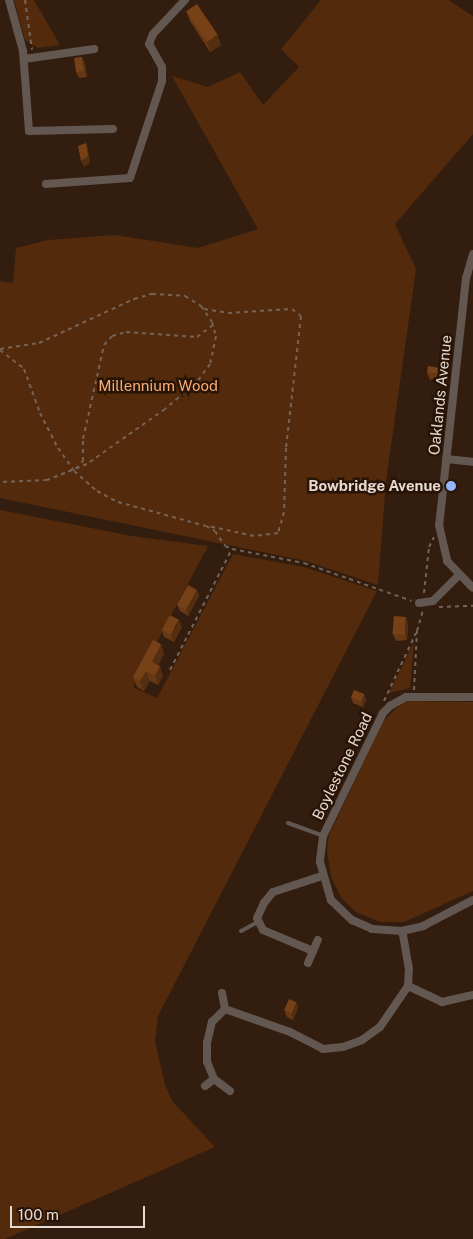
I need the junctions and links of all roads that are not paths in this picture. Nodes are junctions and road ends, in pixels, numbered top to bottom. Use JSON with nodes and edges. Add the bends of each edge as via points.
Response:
{"nodes":[{"id":1,"x":10,"y":0,"type":"edge"},
{"id":2,"x":185,"y":0,"type":"edge"},
{"id":3,"x":94,"y":49,"type":"dead end"},
{"id":4,"x":24,"y":59,"type":"junction"},
{"id":5,"x":113,"y":130,"type":"dead end"},
{"id":6,"x":46,"y":184,"type":"dead end"},
{"id":7,"x":473,"y":254,"type":"edge"},
{"id":8,"x":446,"y":459,"type":"junction"},
{"id":9,"x":473,"y":462,"type":"edge"},
{"id":10,"x":458,"y":576,"type":"junction"},
{"id":11,"x":473,"y":588,"type":"edge"},
{"id":12,"x":421,"y":603,"type":"road end"},
{"id":13,"x":473,"y":697,"type":"edge"},
{"id":14,"x":288,"y":823,"type":"dead end"},
{"id":15,"x":323,"y":836,"type":"junction"},
{"id":16,"x":322,"y":876,"type":"junction"},
{"id":17,"x":473,"y":900,"type":"edge"},
{"id":18,"x":258,"y":922,"type":"junction"},
{"id":19,"x":241,"y":931,"type":"dead end"},
{"id":20,"x":402,"y":931,"type":"junction"},
{"id":21,"x":318,"y":940,"type":"dead end"},
{"id":22,"x":313,"y":951,"type":"junction"},
{"id":23,"x":308,"y":962,"type":"dead end"},
{"id":24,"x":408,"y":986,"type":"junction"},
{"id":25,"x":222,"y":993,"type":"dead end"},
{"id":26,"x":473,"y":995,"type":"edge"},
{"id":27,"x":225,"y":1009,"type":"junction"},
{"id":28,"x":214,"y":1079,"type":"junction"},
{"id":29,"x":205,"y":1086,"type":"dead end"},
{"id":30,"x":230,"y":1091,"type":"dead end"}],
"edges":[{"from":1,"to":4,"type":"street"},
{"from":2,"to":6,"type":"street","via":[[153,34],[150,44],[162,66],[162,81],[130,178]]},
{"from":3,"to":4,"type":"street"},
{"from":4,"to":5,"type":"street","via":[[28,132]]},
{"from":7,"to":8,"type":"street","name":"Oaklands Avenue","via":[[466,278]]},
{"from":8,"to":9,"type":"street"},
{"from":8,"to":10,"type":"street","name":"Oaklands Avenue","via":[[439,526],[443,551]]},
{"from":10,"to":11,"type":"street","name":"Oaklands Avenue"},
{"from":10,"to":12,"type":"street","via":[[433,601]]},
{"from":13,"to":15,"type":"street","name":"Boylestone Road","via":[[415,696],[399,700],[383,713]]},
{"from":14,"to":15,"type":"lane"},
{"from":15,"to":16,"type":"street"},
{"from":16,"to":18,"type":"street","via":[[273,892],[258,913]]},
{"from":16,"to":20,"type":"street","via":[[331,900],[352,920],[372,929]]},
{"from":17,"to":20,"type":"street","via":[[423,926]]},
{"from":18,"to":19,"type":"lane"},
{"from":18,"to":22,"type":"street","via":[[263,930]]},
{"from":20,"to":24,"type":"street","via":[[409,969]]},
{"from":21,"to":22,"type":"street"},
{"from":22,"to":23,"type":"street"},
{"from":24,"to":26,"type":"street","via":[[442,1002]]},
{"from":24,"to":27,"type":"street","via":[[380,1027],[362,1040],[323,1050],[290,1032]]},
{"from":25,"to":27,"type":"street"},
{"from":27,"to":28,"type":"street","via":[[212,1022],[207,1043],[208,1062]]},
{"from":28,"to":29,"type":"street"},
{"from":28,"to":30,"type":"street"}]}
